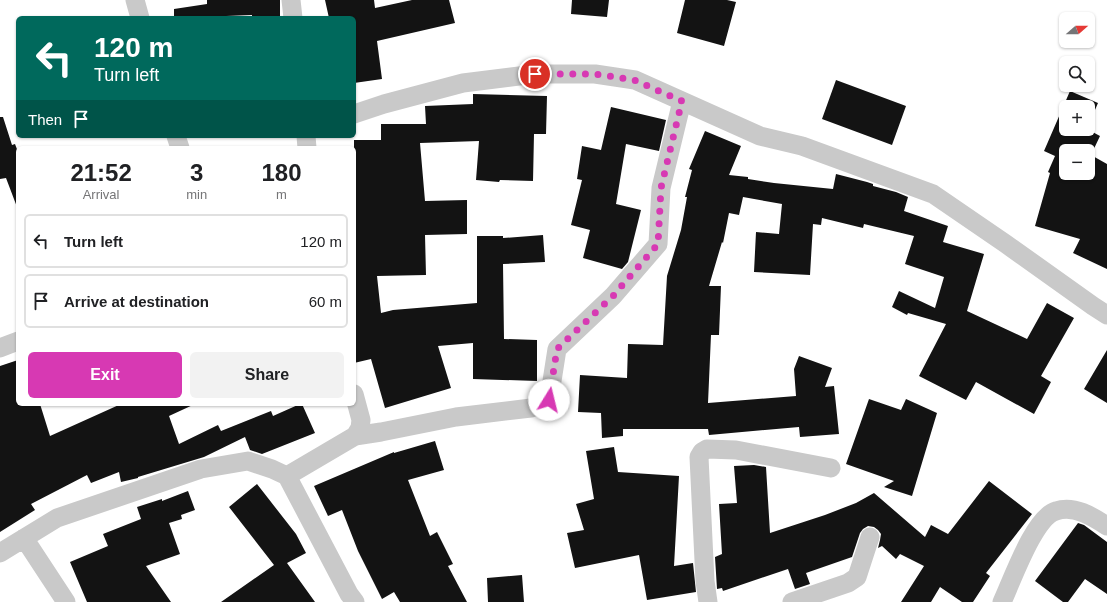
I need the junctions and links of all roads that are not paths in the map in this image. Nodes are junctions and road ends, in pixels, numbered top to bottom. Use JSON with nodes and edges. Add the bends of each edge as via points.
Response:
{"nodes":[{"id":1,"x":135,"y":0,"type":"edge"},
{"id":2,"x":291,"y":0,"type":"edge"},
{"id":3,"x":139,"y":16,"type":"edge"},
{"id":4,"x":293,"y":16,"type":"edge"},
{"id":5,"x":682,"y":101,"type":"junction"},
{"id":6,"x":356,"y":113,"type":"edge"},
{"id":7,"x":1107,"y":315,"type":"edge"},
{"id":8,"x":16,"y":342,"type":"edge"},
{"id":9,"x":0,"y":348,"type":"edge"},
{"id":10,"x":356,"y":401,"type":"edge"},
{"id":11,"x":354,"y":436,"type":"junction"},
{"id":12,"x":831,"y":468,"type":"dead end"},
{"id":13,"x":286,"y":476,"type":"junction"},
{"id":14,"x":1107,"y":526,"type":"edge"},
{"id":15,"x":870,"y":537,"type":"dead end"},
{"id":16,"x":24,"y":538,"type":"junction"},
{"id":17,"x":0,"y":553,"type":"edge"},
{"id":18,"x":66,"y":602,"type":"edge"},
{"id":19,"x":356,"y":602,"type":"edge"},
{"id":20,"x":708,"y":602,"type":"edge"},
{"id":21,"x":792,"y":602,"type":"edge"},
{"id":22,"x":1002,"y":602,"type":"edge"}],
"edges":[{"from":1,"to":3,"type":"street"},
{"from":2,"to":4,"type":"street"},
{"from":5,"to":6,"type":"street","via":[[634,80],[595,74],[535,74],[463,83]]},
{"from":5,"to":7,"type":"street","via":[[760,136],[802,146],[933,194]]},
{"from":5,"to":11,"type":"street","via":[[661,188],[658,244],[613,296],[557,349],[549,400],[531,408],[456,417]]},
{"from":8,"to":9,"type":"street"},
{"from":10,"to":11,"type":"street","via":[[361,420],[360,428]]},
{"from":11,"to":13,"type":"street"},
{"from":12,"to":20,"type":"street","via":[[736,450],[707,449],[702,452],[699,458],[704,581]]},
{"from":13,"to":16,"type":"street","via":[[248,461],[201,469],[57,518]]},
{"from":13,"to":19,"type":"street","via":[[348,594]]},
{"from":14,"to":22,"type":"street","via":[[1081,511],[1066,509],[1046,516],[1031,537]]},
{"from":15,"to":21,"type":"street","via":[[857,576],[848,583]]},
{"from":16,"to":17,"type":"street"},
{"from":16,"to":18,"type":"street"}]}
